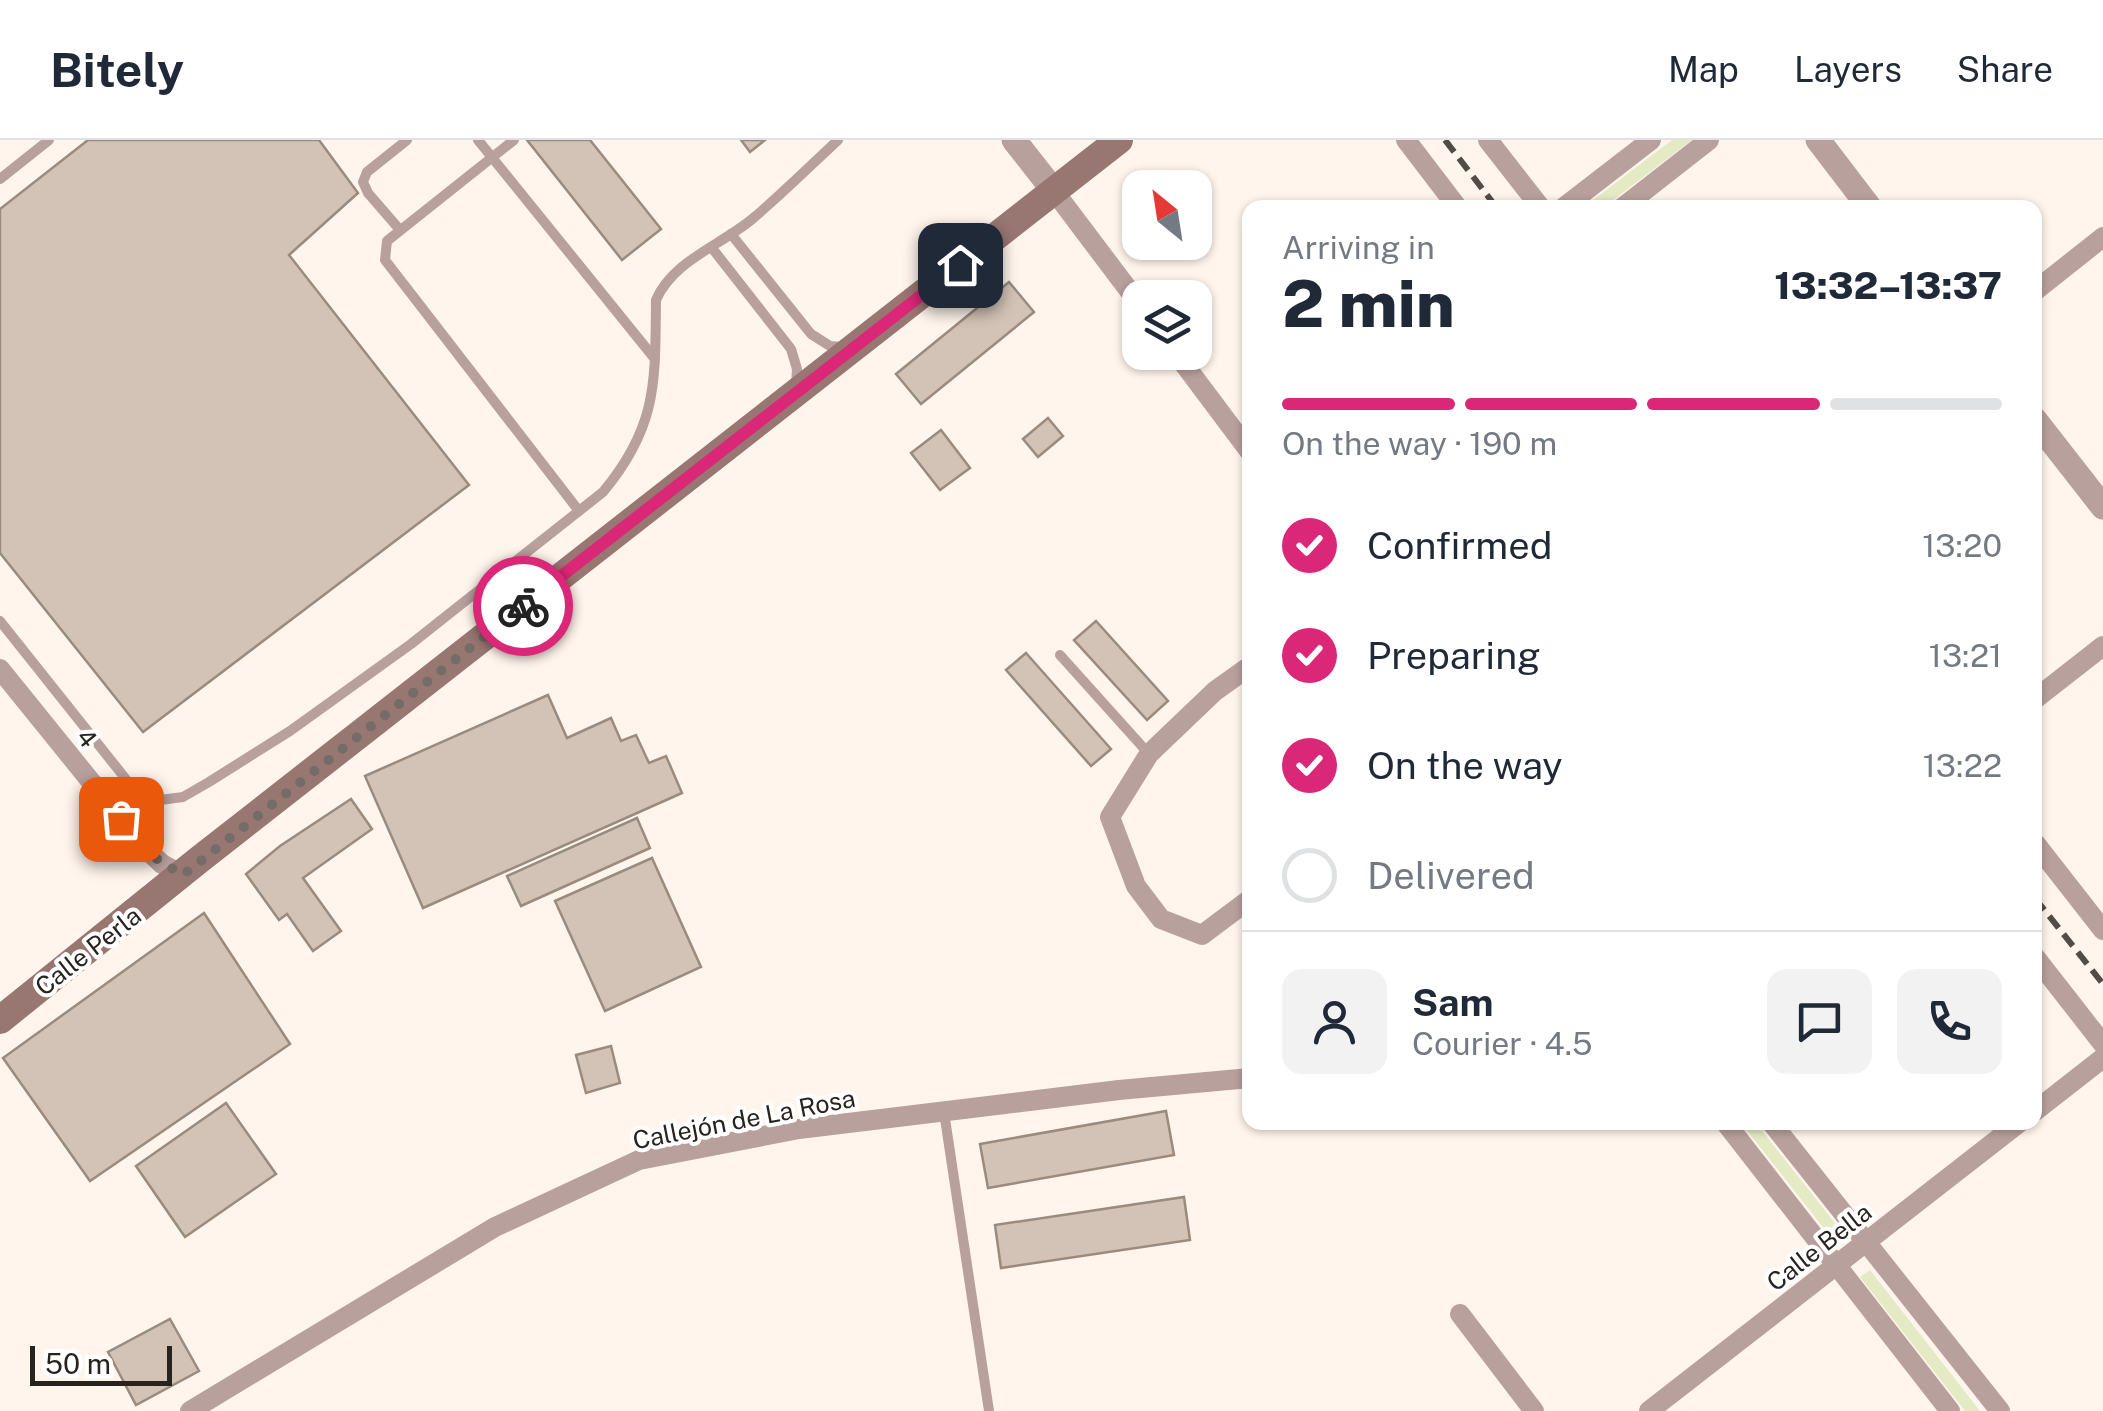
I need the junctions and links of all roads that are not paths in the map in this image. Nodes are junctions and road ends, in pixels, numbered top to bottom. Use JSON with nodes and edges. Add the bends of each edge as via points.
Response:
{"nodes":[{"id":1,"x":49,"y":140,"type":"edge"},
{"id":2,"x":406,"y":140,"type":"edge"},
{"id":3,"x":478,"y":140,"type":"edge"},
{"id":4,"x":514,"y":140,"type":"edge"},
{"id":5,"x":838,"y":140,"type":"edge"},
{"id":6,"x":1014,"y":140,"type":"edge"},
{"id":7,"x":1118,"y":140,"type":"edge"},
{"id":8,"x":1406,"y":140,"type":"edge"},
{"id":9,"x":1488,"y":140,"type":"edge"},
{"id":10,"x":1651,"y":140,"type":"edge"},
{"id":11,"x":1709,"y":140,"type":"edge"},
{"id":12,"x":1818,"y":140,"type":"edge"},
{"id":13,"x":492,"y":158,"type":"junction"},
{"id":14,"x":0,"y":179,"type":"edge"},
{"id":15,"x":1054,"y":191,"type":"junction"},
{"id":16,"x":1452,"y":200,"type":"edge"},
{"id":17,"x":1535,"y":200,"type":"edge"},
{"id":18,"x":1573,"y":200,"type":"edge"},
{"id":19,"x":1632,"y":200,"type":"edge"},
{"id":20,"x":1864,"y":200,"type":"edge"},
{"id":21,"x":400,"y":230,"type":"junction"},
{"id":22,"x":731,"y":234,"type":"junction"},
{"id":23,"x":2103,"y":237,"type":"edge"},
{"id":24,"x":712,"y":248,"type":"junction"},
{"id":25,"x":1122,"y":282,"type":"edge"},
{"id":26,"x":2042,"y":285,"type":"edge"},
{"id":27,"x":867,"y":340,"type":"junction"},
{"id":28,"x":656,"y":359,"type":"junction"},
{"id":29,"x":1189,"y":370,"type":"edge"},
{"id":30,"x":789,"y":398,"type":"junction"},
{"id":31,"x":2042,"y":429,"type":"edge"},
{"id":32,"x":1242,"y":440,"type":"edge"},
{"id":33,"x":2103,"y":506,"type":"edge"},
{"id":34,"x":579,"y":511,"type":"junction"},
{"id":35,"x":0,"y":620,"type":"edge"},
{"id":36,"x":2103,"y":646,"type":"edge"},
{"id":37,"x":1060,"y":655,"type":"dead end"},
{"id":38,"x":0,"y":669,"type":"edge"},
{"id":39,"x":1242,"y":672,"type":"edge"},
{"id":40,"x":2042,"y":693,"type":"edge"},
{"id":41,"x":1149,"y":754,"type":"junction"},
{"id":42,"x":2042,"y":851,"type":"edge"},
{"id":43,"x":183,"y":875,"type":"junction"},
{"id":44,"x":1242,"y":905,"type":"edge"},
{"id":45,"x":2103,"y":930,"type":"edge"},
{"id":46,"x":2042,"y":966,"type":"edge"},
{"id":47,"x":0,"y":1020,"type":"edge"},
{"id":48,"x":2103,"y":1044,"type":"edge"},
{"id":49,"x":2103,"y":1058,"type":"edge"},
{"id":50,"x":1242,"y":1079,"type":"edge"},
{"id":51,"x":2042,"y":1105,"type":"edge"},
{"id":52,"x":944,"y":1111,"type":"junction"},
{"id":53,"x":1730,"y":1130,"type":"edge"},
{"id":54,"x":1778,"y":1130,"type":"edge"},
{"id":55,"x":2010,"y":1130,"type":"edge"},
{"id":56,"x":1866,"y":1242,"type":"junction"},
{"id":57,"x":1836,"y":1265,"type":"junction"},
{"id":58,"x":1460,"y":1314,"type":"dead end"},
{"id":59,"x":190,"y":1411,"type":"edge"},
{"id":60,"x":990,"y":1411,"type":"edge"},
{"id":61,"x":1534,"y":1411,"type":"edge"},
{"id":62,"x":1649,"y":1411,"type":"edge"},
{"id":63,"x":1950,"y":1411,"type":"edge"},
{"id":64,"x":2000,"y":1411,"type":"edge"}],
"edges":[{"from":1,"to":14,"type":"lane"},
{"from":2,"to":21,"type":"lane","via":[[366,172],[363,182]]},
{"from":3,"to":13,"type":"lane"},
{"from":4,"to":13,"type":"lane"},
{"from":5,"to":22,"type":"lane"},
{"from":6,"to":15,"type":"street"},
{"from":7,"to":15,"type":"main road","name":"Calle Perla"},
{"from":8,"to":16,"type":"street"},
{"from":9,"to":17,"type":"street"},
{"from":10,"to":18,"type":"street"},
{"from":11,"to":19,"type":"street"},
{"from":12,"to":20,"type":"street"},
{"from":13,"to":21,"type":"lane"},
{"from":13,"to":28,"type":"lane"},
{"from":15,"to":25,"type":"street"},
{"from":15,"to":27,"type":"main road","name":"Calle Perla"},
{"from":21,"to":34,"type":"lane","via":[[385,246],[388,267]]},
{"from":22,"to":24,"type":"lane"},
{"from":22,"to":27,"type":"lane","via":[[820,342],[843,348]]},
{"from":23,"to":26,"type":"street"},
{"from":24,"to":28,"type":"lane","via":[[662,288]]},
{"from":24,"to":30,"type":"lane","via":[[791,349],[797,369]]},
{"from":27,"to":30,"type":"main road","name":"Calle Perla"},
{"from":28,"to":34,"type":"lane","via":[[650,410],[633,450],[603,492]]},
{"from":29,"to":32,"type":"street"},
{"from":30,"to":43,"type":"main road","name":"Calle Perla"},
{"from":31,"to":33,"type":"street"},
{"from":34,"to":35,"type":"lane","via":[[412,644],[290,732],[183,797],[160,800],[129,783]]},
{"from":36,"to":40,"type":"street"},
{"from":37,"to":41,"type":"lane"},
{"from":38,"to":43,"type":"street","name":"4","via":[[143,846]]},
{"from":39,"to":41,"type":"street"},
{"from":41,"to":44,"type":"street","via":[[1110,818],[1136,886],[1162,919],[1202,935]]},
{"from":42,"to":45,"type":"street"},
{"from":43,"to":47,"type":"main road","name":"Calle Perla"},
{"from":46,"to":48,"type":"street"},
{"from":49,"to":51,"type":"street"},
{"from":50,"to":52,"type":"street","name":"Callejón de La Rosa"},
{"from":52,"to":59,"type":"street","name":"Callejón de La Rosa","via":[[799,1129],[640,1160],[494,1227]]},
{"from":52,"to":60,"type":"lane"},
{"from":53,"to":57,"type":"street"},
{"from":54,"to":56,"type":"street"},
{"from":55,"to":56,"type":"street","name":"Calle Bella"},
{"from":56,"to":57,"type":"street","name":"Calle Bella"},
{"from":56,"to":64,"type":"street"},
{"from":57,"to":62,"type":"street","name":"Calle Bella"},
{"from":57,"to":63,"type":"street"},
{"from":58,"to":61,"type":"street"}]}
